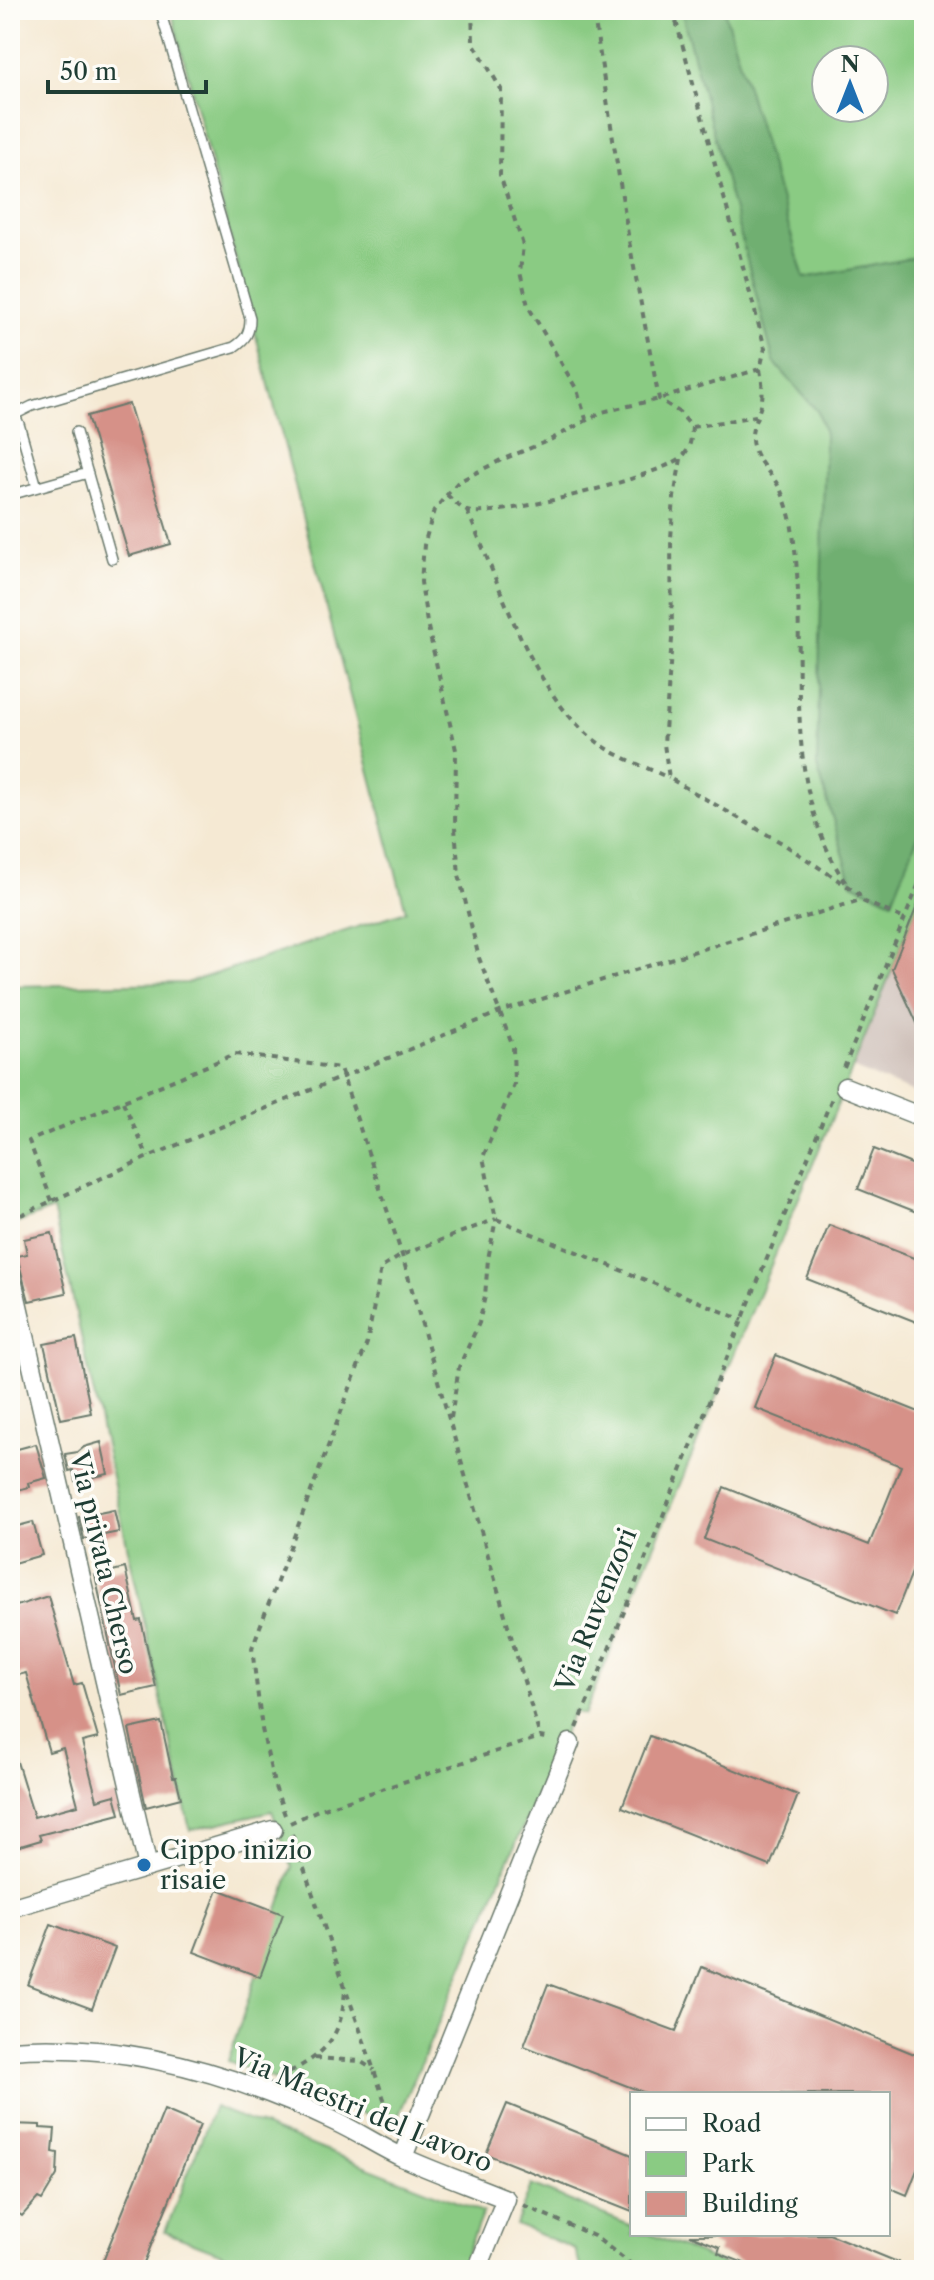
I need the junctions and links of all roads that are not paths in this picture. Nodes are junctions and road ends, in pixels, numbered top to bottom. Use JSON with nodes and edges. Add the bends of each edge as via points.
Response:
{"nodes":[{"id":1,"x":160,"y":10,"type":"edge"},
{"id":2,"x":12,"y":412,"type":"edge"},
{"id":3,"x":76,"y":432,"type":"dead end"},
{"id":4,"x":88,"y":473,"type":"junction"},
{"id":5,"x":37,"y":487,"type":"junction"},
{"id":6,"x":10,"y":495,"type":"edge"},
{"id":7,"x":112,"y":559,"type":"dead end"},
{"id":8,"x":840,"y":1085,"type":"road end"},
{"id":9,"x":924,"y":1118,"type":"edge"},
{"id":10,"x":10,"y":1271,"type":"edge"},
{"id":11,"x":570,"y":1743,"type":"road end"},
{"id":12,"x":281,"y":1827,"type":"road end"},
{"id":13,"x":148,"y":1867,"type":"junction"},
{"id":14,"x":10,"y":1908,"type":"edge"},
{"id":15,"x":10,"y":2050,"type":"edge"},
{"id":16,"x":403,"y":2157,"type":"junction"},
{"id":17,"x":477,"y":2270,"type":"edge"}],
"edges":[{"from":1,"to":2,"type":"lane","via":[[250,330],[234,347]]},
{"from":2,"to":5,"type":"lane"},
{"from":3,"to":4,"type":"lane"},
{"from":4,"to":5,"type":"lane"},
{"from":4,"to":7,"type":"lane"},
{"from":5,"to":6,"type":"lane"},
{"from":8,"to":9,"type":"street"},
{"from":10,"to":13,"type":"street","name":"Via privata Cherso"},
{"from":11,"to":16,"type":"street"},
{"from":12,"to":13,"type":"street"},
{"from":13,"to":14,"type":"street"},
{"from":15,"to":16,"type":"street","name":"Via Maestri del Lavoro","via":[[101,2050],[234,2080],[333,2120]]},
{"from":16,"to":17,"type":"street","name":"Via Maestri del Lavoro","via":[[506,2199]]}]}
